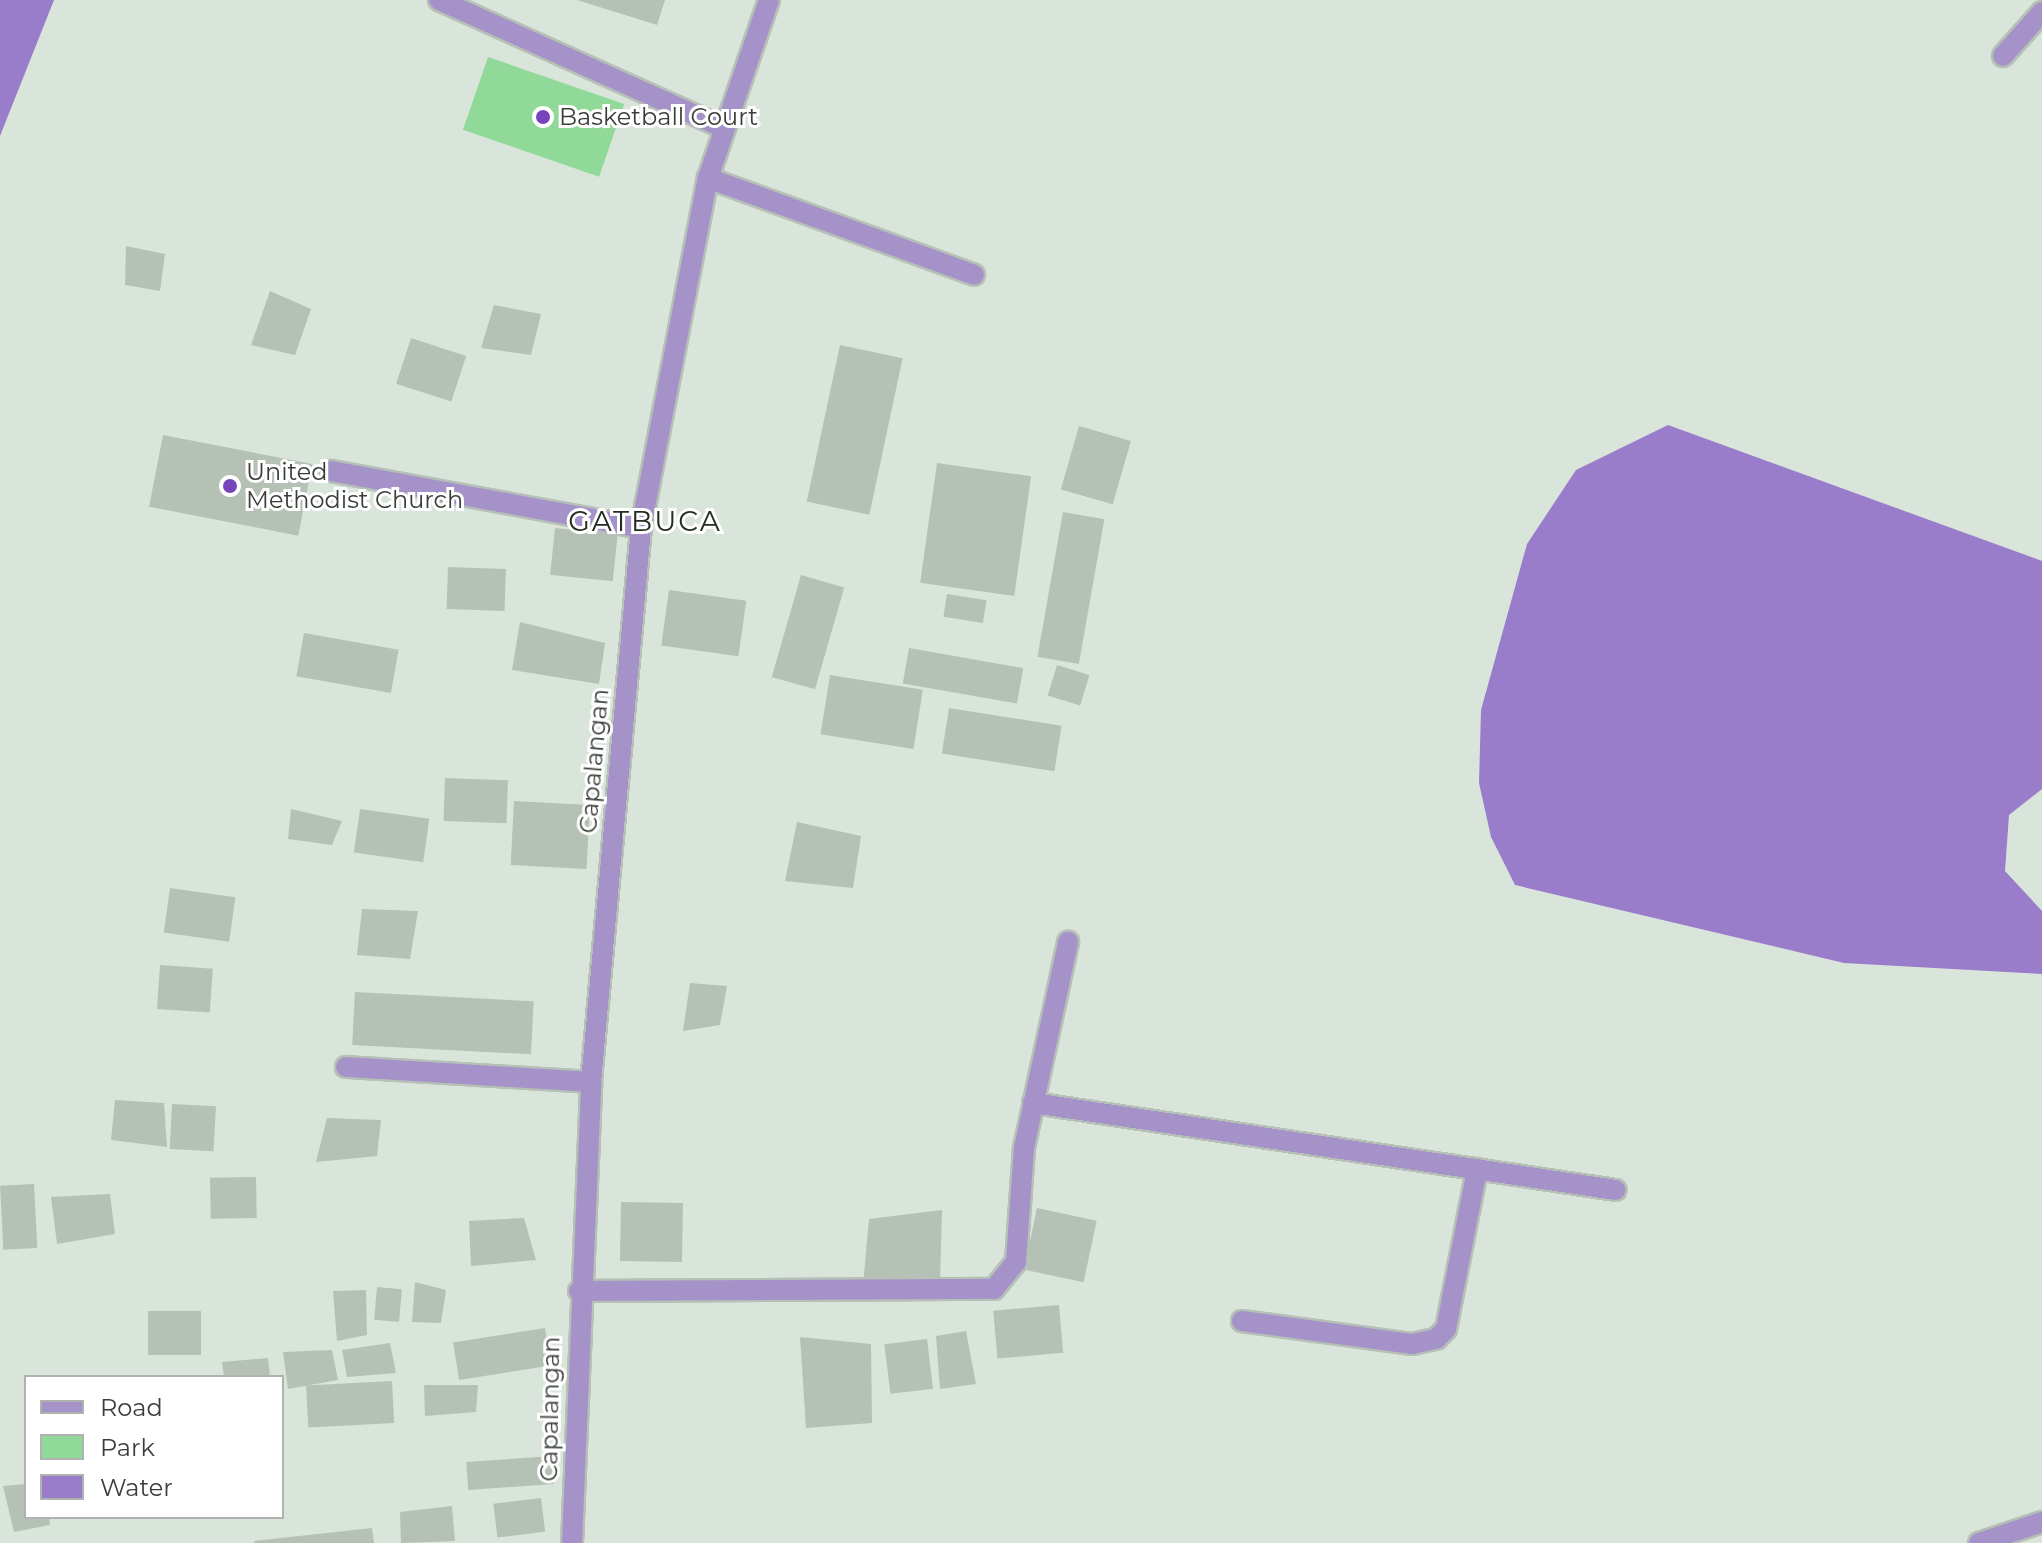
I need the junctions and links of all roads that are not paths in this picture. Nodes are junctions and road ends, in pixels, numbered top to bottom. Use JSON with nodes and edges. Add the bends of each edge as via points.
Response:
{"nodes":[{"id":1,"x":439,"y":0,"type":"edge"},
{"id":2,"x":769,"y":0,"type":"edge"},
{"id":3,"x":2042,"y":12,"type":"edge"},
{"id":4,"x":2003,"y":56,"type":"dead end"},
{"id":5,"x":722,"y":127,"type":"junction"},
{"id":6,"x":708,"y":178,"type":"junction"},
{"id":7,"x":974,"y":275,"type":"dead end"},
{"id":8,"x":331,"y":471,"type":"dead end"},
{"id":9,"x":641,"y":528,"type":"junction"},
{"id":10,"x":1068,"y":942,"type":"dead end"},
{"id":11,"x":346,"y":1067,"type":"dead end"},
{"id":12,"x":591,"y":1082,"type":"junction"},
{"id":13,"x":1033,"y":1103,"type":"junction"},
{"id":14,"x":1477,"y":1169,"type":"junction"},
{"id":15,"x":1616,"y":1190,"type":"dead end"},
{"id":16,"x":579,"y":1291,"type":"junction"},
{"id":17,"x":1242,"y":1321,"type":"dead end"},
{"id":18,"x":2042,"y":1522,"type":"edge"},
{"id":19,"x":572,"y":1543,"type":"edge"},
{"id":20,"x":1979,"y":1543,"type":"edge"}],
"edges":[{"from":1,"to":5,"type":"street"},
{"from":2,"to":5,"type":"street","name":"Capalangan"},
{"from":3,"to":4,"type":"street"},
{"from":5,"to":6,"type":"street","name":"Capalangan"},
{"from":6,"to":7,"type":"street"},
{"from":6,"to":9,"type":"street","name":"Capalangan"},
{"from":8,"to":9,"type":"street"},
{"from":9,"to":12,"type":"street","name":"Capalangan"},
{"from":10,"to":13,"type":"street"},
{"from":11,"to":12,"type":"street"},
{"from":12,"to":16,"type":"street","name":"Capalangan"},
{"from":13,"to":14,"type":"street"},
{"from":13,"to":16,"type":"street","via":[[1016,1262],[994,1289]]},
{"from":14,"to":15,"type":"street"},
{"from":14,"to":17,"type":"street","via":[[1446,1329],[1436,1339],[1412,1344]]},
{"from":16,"to":19,"type":"street","name":"Capalangan"},
{"from":18,"to":20,"type":"street"}]}
